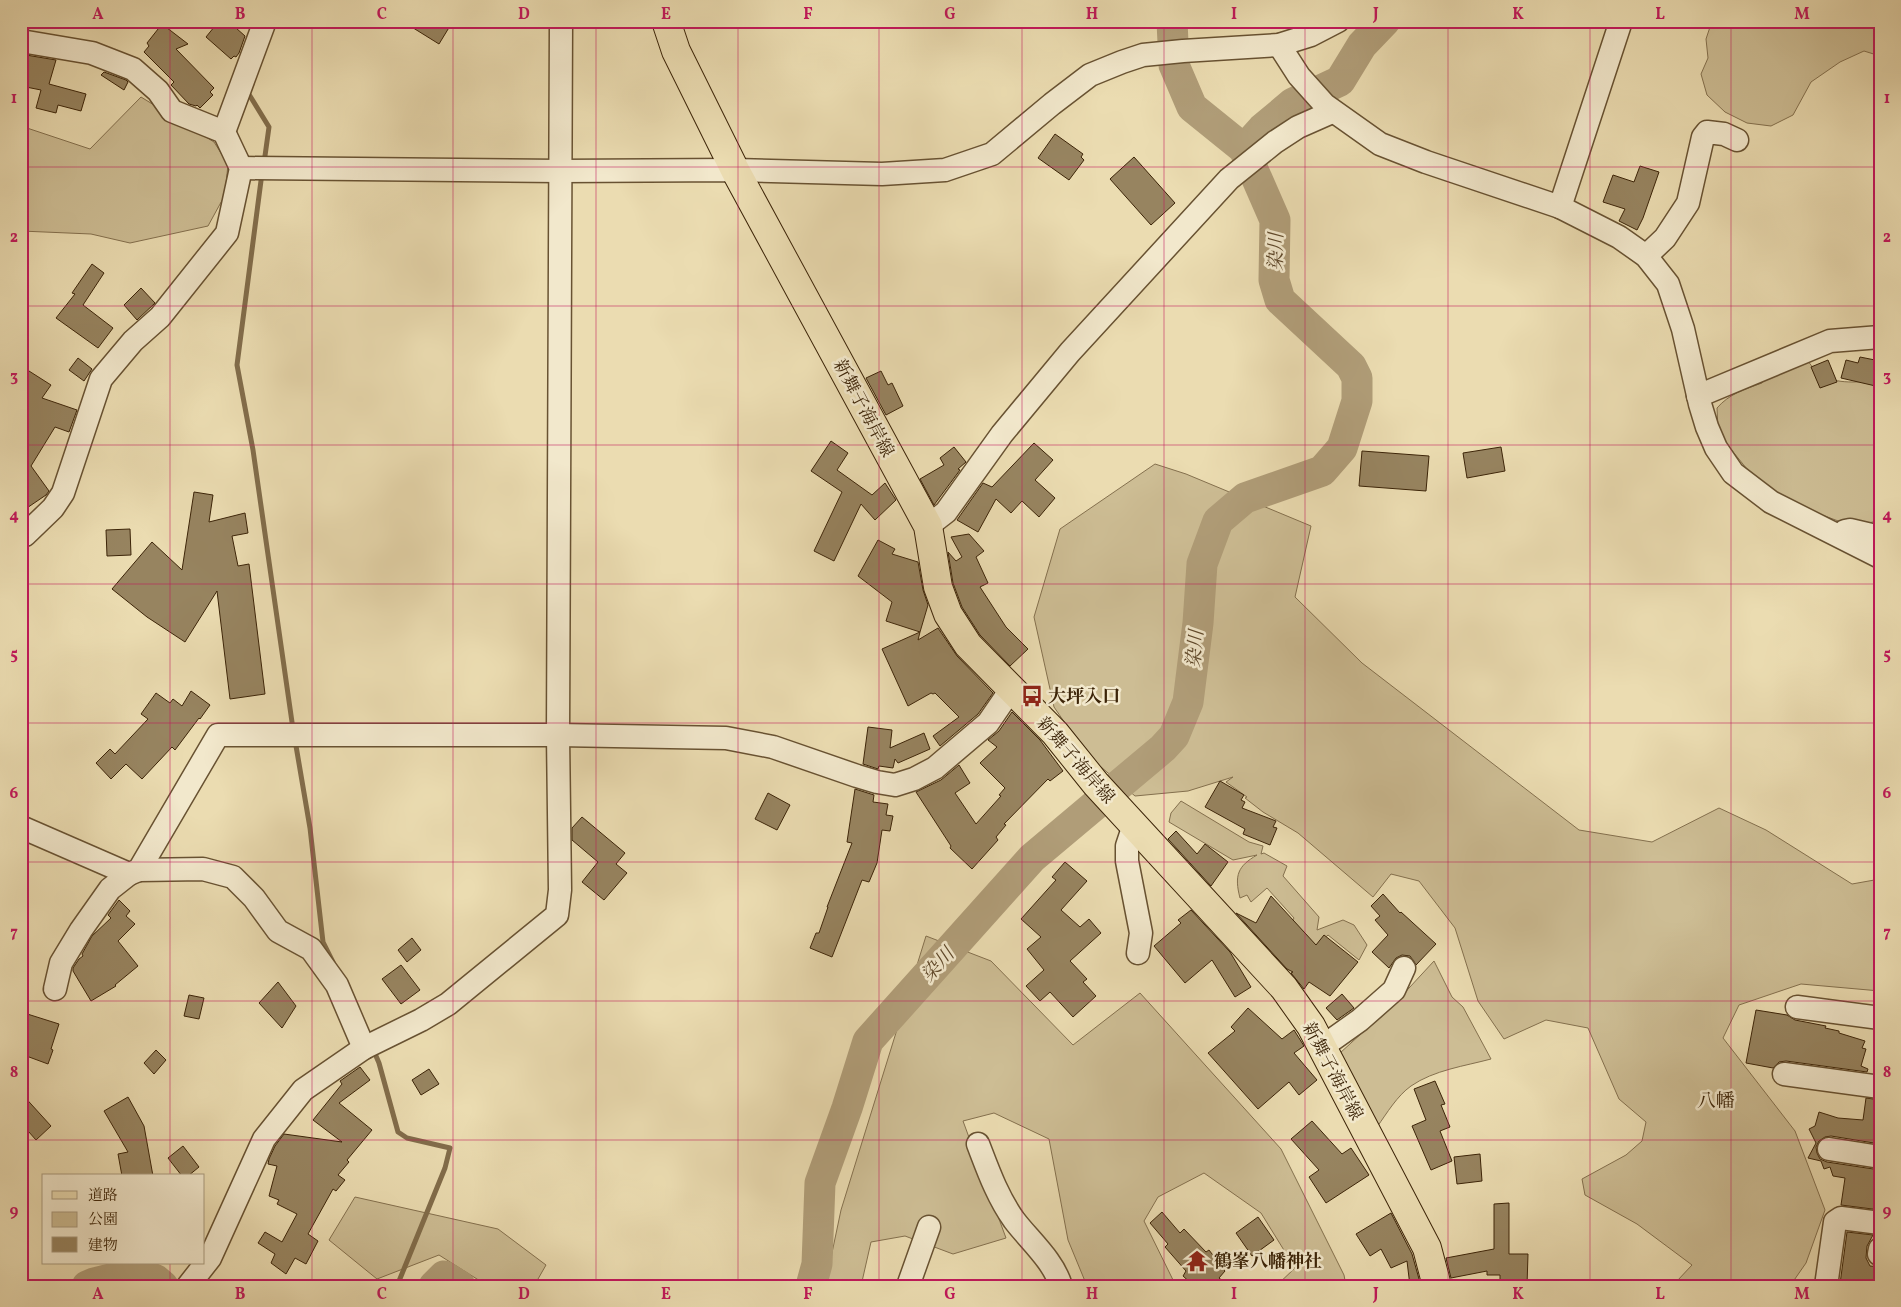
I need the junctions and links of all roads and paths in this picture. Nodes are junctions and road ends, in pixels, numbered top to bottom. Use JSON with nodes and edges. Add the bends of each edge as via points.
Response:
{"nodes":[{"id":1,"x":265,"y":21,"type":"edge"},
{"id":2,"x":561,"y":21,"type":"edge"},
{"id":3,"x":666,"y":21,"type":"edge"},
{"id":4,"x":1338,"y":21,"type":"edge"},
{"id":5,"x":1622,"y":21,"type":"edge"},
{"id":6,"x":21,"y":41,"type":"edge"},
{"id":7,"x":1279,"y":46,"type":"junction"},
{"id":8,"x":1328,"y":108,"type":"junction"},
{"id":9,"x":224,"y":132,"type":"junction"},
{"id":10,"x":1737,"y":140,"type":"dead end"},
{"id":11,"x":241,"y":168,"type":"junction"},
{"id":12,"x":735,"y":170,"type":"junction"},
{"id":13,"x":560,"y":172,"type":"junction"},
{"id":14,"x":1560,"y":207,"type":"junction"},
{"id":15,"x":1646,"y":256,"type":"junction"},
{"id":16,"x":1880,"y":337,"type":"edge"},
{"id":17,"x":1698,"y":396,"type":"junction"},
{"id":18,"x":928,"y":526,"type":"junction"},
{"id":19,"x":1837,"y":534,"type":"junction"},
{"id":20,"x":21,"y":536,"type":"edge"},
{"id":21,"x":1880,"y":537,"type":"edge"},
{"id":22,"x":1880,"y":557,"type":"edge"},
{"id":23,"x":1012,"y":688,"type":"junction"},
{"id":24,"x":558,"y":735,"type":"junction"},
{"id":25,"x":1128,"y":818,"type":"junction"},
{"id":26,"x":21,"y":827,"type":"edge"},
{"id":27,"x":134,"y":872,"type":"junction"},
{"id":28,"x":1138,"y":953,"type":"dead end"},
{"id":29,"x":1404,"y":968,"type":"dead end"},
{"id":30,"x":54,"y":989,"type":"dead end"},
{"id":31,"x":1797,"y":1007,"type":"dead end"},
{"id":32,"x":1880,"y":1018,"type":"edge"},
{"id":33,"x":1322,"y":1047,"type":"junction"},
{"id":34,"x":364,"y":1048,"type":"junction"},
{"id":35,"x":1784,"y":1074,"type":"dead end"},
{"id":36,"x":1880,"y":1087,"type":"edge"},
{"id":37,"x":978,"y":1144,"type":"dead end"},
{"id":38,"x":1829,"y":1149,"type":"dead end"},
{"id":39,"x":1880,"y":1157,"type":"edge"},
{"id":40,"x":1880,"y":1224,"type":"edge"},
{"id":41,"x":930,"y":1227,"type":"dead end"},
{"id":42,"x":1880,"y":1249,"type":"edge"},
{"id":43,"x":1879,"y":1254,"type":"edge"},
{"id":44,"x":189,"y":1285,"type":"edge"},
{"id":45,"x":908,"y":1286,"type":"edge"},
{"id":46,"x":1060,"y":1286,"type":"edge"},
{"id":47,"x":1437,"y":1286,"type":"edge"},
{"id":48,"x":1826,"y":1286,"type":"edge"}],
"edges":[{"from":1,"to":9,"type":"street"},
{"from":2,"to":13,"type":"street"},
{"from":3,"to":12,"type":"main road","name":"新舞子海岸線","via":[[676,51]]},
{"from":4,"to":7,"type":"street"},
{"from":5,"to":14,"type":"street"},
{"from":6,"to":9,"type":"street","via":[[92,53],[133,69],[158,91],[172,111]]},
{"from":7,"to":8,"type":"street","via":[[1299,76]]},
{"from":7,"to":12,"type":"street","via":[[1143,55],[1122,62],[1090,75],[992,154],[946,170],[882,174]]},
{"from":8,"to":14,"type":"street","via":[[1380,144]]},
{"from":8,"to":18,"type":"street","via":[[1275,142],[1228,179],[1070,352],[1002,434],[946,512]]},
{"from":9,"to":11,"type":"street"},
{"from":10,"to":15,"type":"street","via":[[1715,132],[1707,132],[1703,137],[1688,203],[1665,238]]},
{"from":11,"to":13,"type":"street"},
{"from":11,"to":20,"type":"street","via":[[227,233],[160,317],[101,379],[63,493],[52,508]]},
{"from":12,"to":13,"type":"street"},
{"from":12,"to":18,"type":"main road","name":"新舞子海岸線"},
{"from":13,"to":24,"type":"street"},
{"from":14,"to":15,"type":"street","via":[[1619,237]]},
{"from":15,"to":17,"type":"street","via":[[1668,284],[1683,329]]},
{"from":16,"to":17,"type":"street","via":[[1830,341]]},
{"from":17,"to":19,"type":"street","via":[[1716,448],[1733,473],[1771,502]]},
{"from":18,"to":23,"type":"main road","name":"新舞子海岸線","via":[[938,587],[948,614],[968,645]]},
{"from":19,"to":21,"type":"street","via":[[1850,530]]},
{"from":19,"to":22,"type":"street"},
{"from":23,"to":24,"type":"street","via":[[988,723],[935,768],[895,784],[877,782],[773,747],[726,738]]},
{"from":23,"to":25,"type":"main road","name":"新舞子海岸線"},
{"from":24,"to":27,"type":"street","via":[[218,735]]},
{"from":24,"to":34,"type":"street","via":[[560,890],[557,915],[448,1004]]},
{"from":25,"to":28,"type":"street","via":[[1127,861],[1141,933]]},
{"from":25,"to":33,"type":"main road","name":"新舞子海岸線","via":[[1284,988]]},
{"from":26,"to":27,"type":"street"},
{"from":27,"to":30,"type":"street","via":[[110,890],[81,930],[61,963]]},
{"from":27,"to":34,"type":"street","via":[[203,869],[232,877],[254,898],[278,931],[311,949],[337,985]]},
{"from":29,"to":33,"type":"street","via":[[1394,990]]},
{"from":31,"to":32,"type":"street"},
{"from":33,"to":47,"type":"main road","name":"新舞子海岸線","via":[[1427,1248]]},
{"from":34,"to":44,"type":"street","via":[[303,1090],[264,1139],[210,1258]]},
{"from":35,"to":36,"type":"street"},
{"from":37,"to":46,"type":"street","via":[[998,1195],[1050,1264]]},
{"from":38,"to":39,"type":"street"},
{"from":40,"to":48,"type":"street","via":[[1841,1218],[1836,1222]]},
{"from":41,"to":45,"type":"street"},
{"from":42,"to":43,"type":"street"}]}
